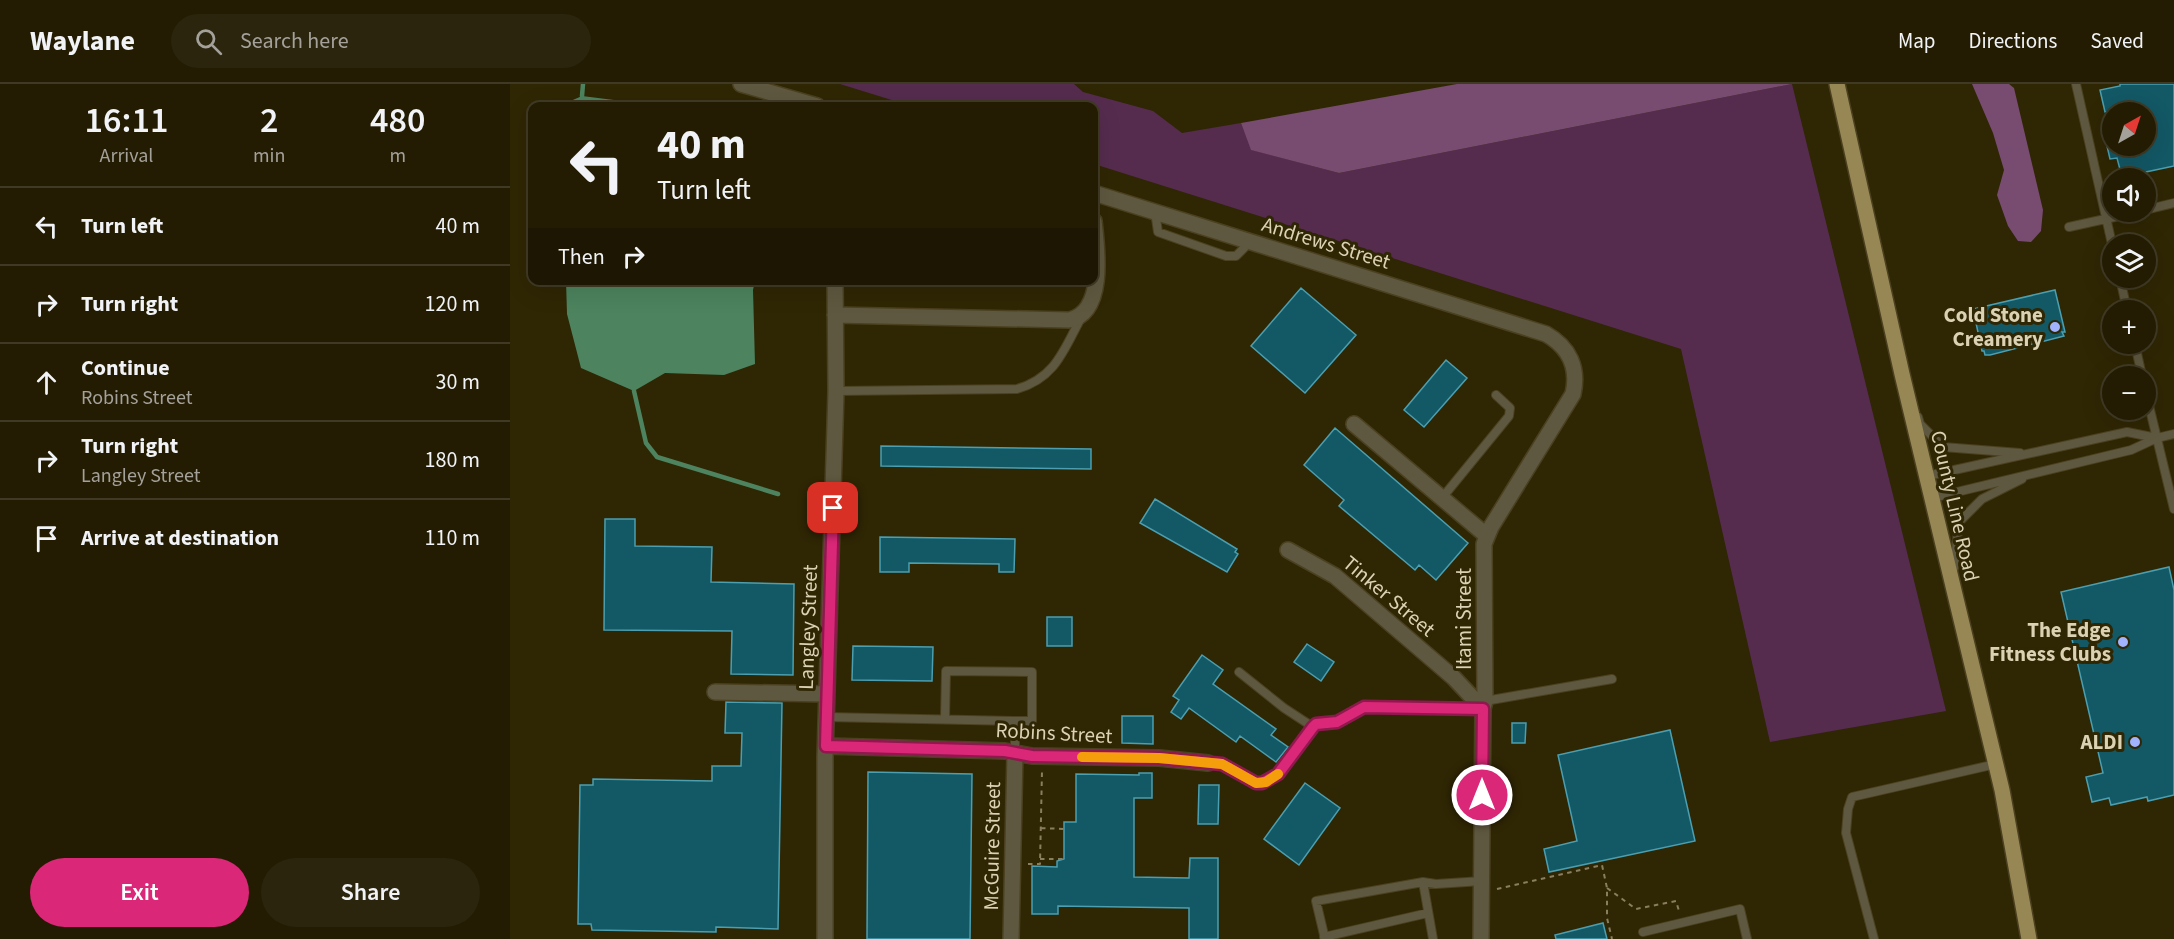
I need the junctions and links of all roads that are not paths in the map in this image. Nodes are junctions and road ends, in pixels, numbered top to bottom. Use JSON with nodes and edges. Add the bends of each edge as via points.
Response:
{"nodes":[{"id":1,"x":741,"y":84,"type":"edge"},
{"id":2,"x":1837,"y":84,"type":"edge"},
{"id":3,"x":2076,"y":84,"type":"edge"},
{"id":4,"x":803,"y":102,"type":"edge"},
{"id":5,"x":1098,"y":194,"type":"edge"},
{"id":6,"x":2102,"y":200,"type":"edge"},
{"id":7,"x":2174,"y":203,"type":"edge"},
{"id":8,"x":2156,"y":207,"type":"edge"},
{"id":9,"x":1155,"y":212,"type":"junction"},
{"id":10,"x":2102,"y":219,"type":"edge"},
{"id":11,"x":2069,"y":227,"type":"dead end"},
{"id":12,"x":1251,"y":241,"type":"junction"},
{"id":13,"x":835,"y":285,"type":"edge"},
{"id":14,"x":1095,"y":285,"type":"edge"},
{"id":15,"x":835,"y":315,"type":"junction"},
{"id":16,"x":1082,"y":315,"type":"junction"},
{"id":17,"x":1546,"y":334,"type":"joint"},
{"id":18,"x":1902,"y":374,"type":"junction"},
{"id":19,"x":836,"y":391,"type":"junction"},
{"id":20,"x":1497,"y":395,"type":"dead end"},
{"id":21,"x":2153,"y":420,"type":"edge"},
{"id":22,"x":1354,"y":424,"type":"dead end"},
{"id":23,"x":2174,"y":434,"type":"edge"},
{"id":24,"x":2157,"y":438,"type":"junction"},
{"id":25,"x":2030,"y":454,"type":"junction"},
{"id":26,"x":2033,"y":473,"type":"junction"},
{"id":27,"x":1927,"y":476,"type":"junction"},
{"id":28,"x":1442,"y":498,"type":"junction"},
{"id":29,"x":1932,"y":498,"type":"junction"},
{"id":30,"x":2174,"y":509,"type":"edge"},
{"id":31,"x":1487,"y":536,"type":"junction"},
{"id":32,"x":1288,"y":550,"type":"dead end"},
{"id":33,"x":1953,"y":587,"type":"junction"},
{"id":34,"x":1239,"y":672,"type":"dead end"},
{"id":35,"x":1612,"y":679,"type":"dead end"},
{"id":36,"x":715,"y":692,"type":"dead end"},
{"id":37,"x":826,"y":693,"type":"junction"},
{"id":38,"x":1484,"y":705,"type":"junction"},
{"id":39,"x":826,"y":717,"type":"junction"},
{"id":40,"x":945,"y":719,"type":"junction"},
{"id":41,"x":1015,"y":721,"type":"junction"},
{"id":42,"x":1313,"y":727,"type":"junction"},
{"id":43,"x":826,"y":746,"type":"junction"},
{"id":44,"x":1015,"y":753,"type":"junction"},
{"id":45,"x":1208,"y":763,"type":"joint"},
{"id":46,"x":1996,"y":764,"type":"junction"},
{"id":47,"x":1423,"y":882,"type":"junction"},
{"id":48,"x":1482,"y":886,"type":"junction"},
{"id":49,"x":1428,"y":913,"type":"junction"},
{"id":50,"x":1643,"y":932,"type":"dead end"},
{"id":51,"x":1325,"y":938,"type":"edge"},
{"id":52,"x":825,"y":939,"type":"edge"},
{"id":53,"x":1011,"y":939,"type":"edge"},
{"id":54,"x":1433,"y":939,"type":"edge"},
{"id":55,"x":1481,"y":939,"type":"edge"},
{"id":56,"x":1747,"y":939,"type":"edge"},
{"id":57,"x":1874,"y":939,"type":"edge"},
{"id":58,"x":2029,"y":939,"type":"edge"}],
"edges":[{"from":1,"to":4,"type":"street"},
{"from":2,"to":18,"type":"main road","name":"County Line Road"},
{"from":3,"to":6,"type":"lane"},
{"from":5,"to":9,"type":"street","name":"Andrews Street"},
{"from":7,"to":8,"type":"lane"},
{"from":9,"to":12,"type":"street","name":"Andrews Street"},
{"from":9,"to":12,"type":"lane","via":[[1158,232],[1226,256],[1236,256]]},
{"from":10,"to":11,"type":"lane"},
{"from":12,"to":17,"type":"street","name":"Andrews Street"},
{"from":13,"to":15,"type":"street","name":"Langley Street"},
{"from":14,"to":16,"type":"street","via":[[1094,296]]},
{"from":15,"to":16,"type":"street","via":[[1069,320]]},
{"from":15,"to":19,"type":"street","name":"Langley Street"},
{"from":16,"to":19,"type":"lane","via":[[1056,364],[1040,380],[1025,386]]},
{"from":17,"to":31,"type":"street","name":"Itami Street","via":[[1571,358],[1575,374],[1573,394]]},
{"from":18,"to":25,"type":"lane","via":[[1920,424],[1943,447]]},
{"from":18,"to":27,"type":"main road","name":"County Line Road"},
{"from":19,"to":37,"type":"street","name":"Langley Street"},
{"from":20,"to":28,"type":"lane","via":[[1510,408],[1509,416]]},
{"from":21,"to":24,"type":"lane"},
{"from":22,"to":28,"type":"street"},
{"from":23,"to":24,"type":"lane"},
{"from":24,"to":25,"type":"lane","via":[[2127,432]]},
{"from":24,"to":26,"type":"lane","via":[[2131,450]]},
{"from":24,"to":30,"type":"lane"},
{"from":25,"to":27,"type":"lane"},
{"from":26,"to":29,"type":"lane"},
{"from":26,"to":33,"type":"lane","via":[[1982,499],[1959,522]]},
{"from":27,"to":29,"type":"main road","name":"County Line Road"},
{"from":28,"to":31,"type":"street"},
{"from":29,"to":33,"type":"main road","name":"County Line Road"},
{"from":31,"to":38,"type":"street","name":"Itami Street"},
{"from":32,"to":38,"type":"street","name":"Tinker Street","via":[[1335,576]]},
{"from":33,"to":46,"type":"main road","name":"County Line Road"},
{"from":34,"to":42,"type":"lane"},
{"from":35,"to":38,"type":"lane"},
{"from":36,"to":37,"type":"street"},
{"from":37,"to":39,"type":"street","name":"Langley Street"},
{"from":38,"to":42,"type":"lane","via":[[1364,707],[1337,722]]},
{"from":38,"to":48,"type":"street","name":"Itami Street"},
{"from":39,"to":40,"type":"lane"},
{"from":39,"to":43,"type":"street","name":"Langley Street"},
{"from":40,"to":41,"type":"lane"},
{"from":40,"to":41,"type":"lane","via":[[946,671],[1032,672],[1032,721]]},
{"from":41,"to":44,"type":"lane"},
{"from":42,"to":45,"type":"lane","via":[[1278,774],[1262,783],[1225,765]]},
{"from":43,"to":44,"type":"street","name":"Robins Street"},
{"from":43,"to":52,"type":"street","name":"Langley Street"},
{"from":44,"to":45,"type":"street","name":"Robins Street"},
{"from":44,"to":53,"type":"street","name":"McGuire Street"},
{"from":46,"to":57,"type":"lane","via":[[1852,797],[1846,833]]},
{"from":46,"to":58,"type":"main road","name":"County Line Road"},
{"from":47,"to":48,"type":"lane"},
{"from":47,"to":49,"type":"lane"},
{"from":47,"to":51,"type":"lane","via":[[1316,901]]},
{"from":48,"to":55,"type":"street","name":"Itami Street"},
{"from":49,"to":51,"type":"lane"},
{"from":49,"to":54,"type":"lane"},
{"from":50,"to":56,"type":"lane","via":[[1740,909]]}]}
